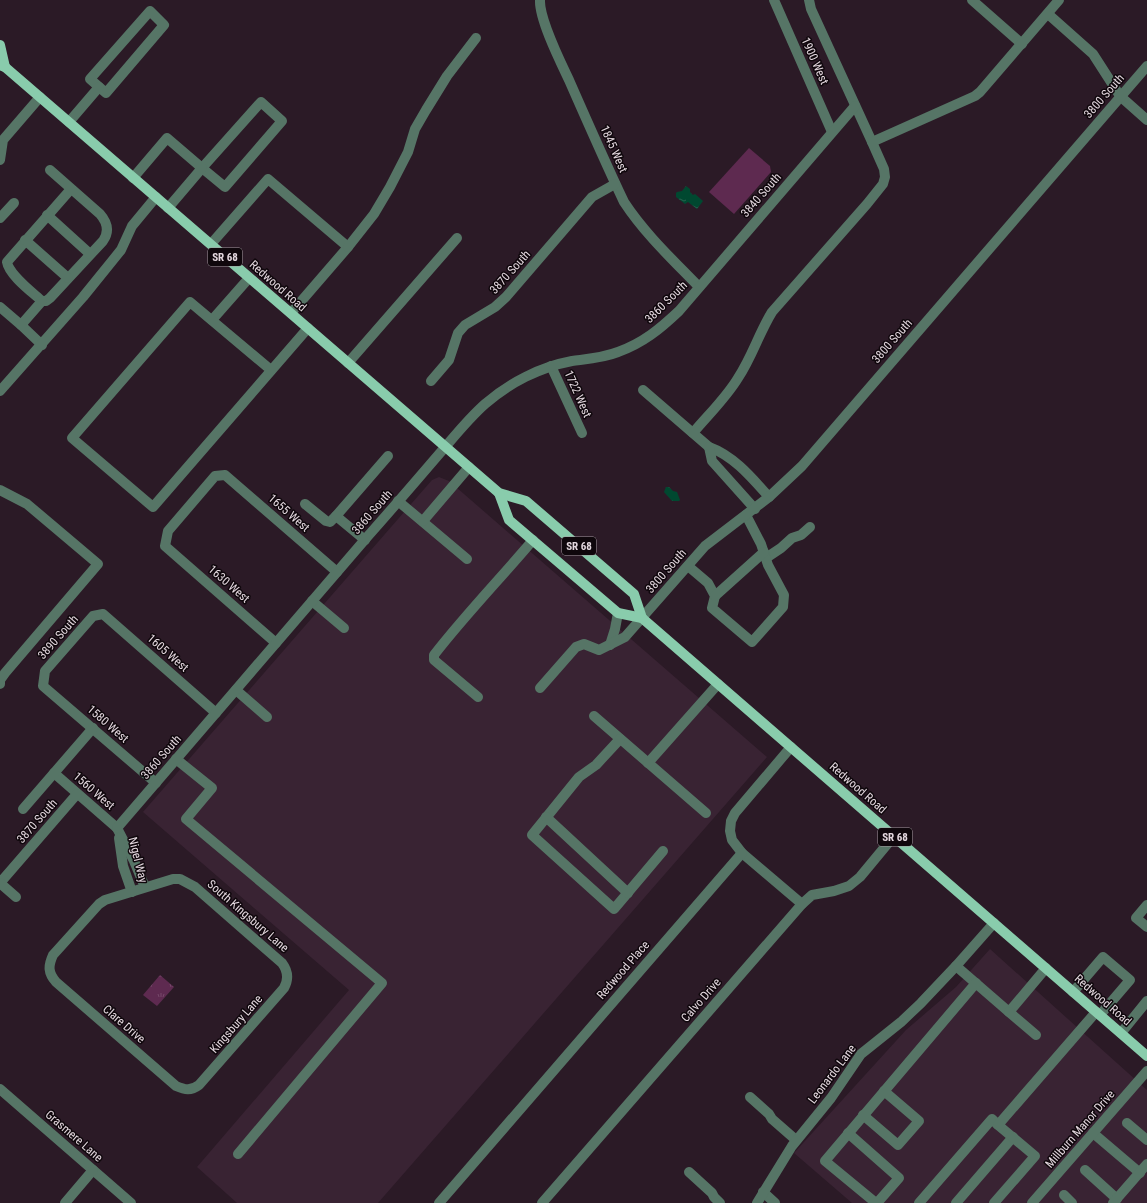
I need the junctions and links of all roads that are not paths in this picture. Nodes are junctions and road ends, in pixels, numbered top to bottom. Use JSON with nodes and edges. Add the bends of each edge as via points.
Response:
{"nodes":[{"id":1,"x":540,"y":0,"type":"edge"},
{"id":2,"x":774,"y":0,"type":"edge"},
{"id":3,"x":809,"y":0,"type":"edge"},
{"id":4,"x":972,"y":0,"type":"edge"},
{"id":5,"x":1060,"y":0,"type":"edge"},
{"id":6,"x":1048,"y":14,"type":"junction"},
{"id":7,"x":476,"y":38,"type":"dead end"},
{"id":8,"x":0,"y":44,"type":"edge"},
{"id":9,"x":1022,"y":44,"type":"junction"},
{"id":10,"x":2,"y":66,"type":"edge"},
{"id":11,"x":1147,"y":66,"type":"edge"},
{"id":12,"x":99,"y":87,"type":"junction"},
{"id":13,"x":1120,"y":96,"type":"junction"},
{"id":14,"x":40,"y":97,"type":"junction"},
{"id":15,"x":856,"y":106,"type":"junction"},
{"id":16,"x":1147,"y":120,"type":"edge"},
{"id":17,"x":69,"y":122,"type":"junction"},
{"id":18,"x":832,"y":132,"type":"junction"},
{"id":19,"x":872,"y":142,"type":"junction"},
{"id":20,"x":0,"y":160,"type":"edge"},
{"id":21,"x":202,"y":168,"type":"junction"},
{"id":22,"x":50,"y":170,"type":"dead end"},
{"id":23,"x":133,"y":178,"type":"junction"},
{"id":24,"x":615,"y":184,"type":"junction"},
{"id":25,"x":71,"y":189,"type":"junction"},
{"id":26,"x":156,"y":198,"type":"junction"},
{"id":27,"x":14,"y":203,"type":"dead end"},
{"id":28,"x":168,"y":208,"type":"junction"},
{"id":29,"x":47,"y":215,"type":"junction"},
{"id":30,"x":0,"y":218,"type":"edge"},
{"id":31,"x":457,"y":238,"type":"dead end"},
{"id":32,"x":25,"y":240,"type":"junction"},
{"id":33,"x":211,"y":244,"type":"junction"},
{"id":34,"x":348,"y":247,"type":"junction"},
{"id":35,"x":90,"y":254,"type":"junction"},
{"id":36,"x":68,"y":278,"type":"junction"},
{"id":37,"x":249,"y":278,"type":"junction"},
{"id":38,"x":699,"y":287,"type":"junction"},
{"id":39,"x":42,"y":302,"type":"junction"},
{"id":40,"x":0,"y":307,"type":"edge"},
{"id":41,"x":291,"y":313,"type":"junction"},
{"id":42,"x":212,"y":320,"type":"junction"},
{"id":43,"x":21,"y":325,"type":"junction"},
{"id":44,"x":308,"y":328,"type":"junction"},
{"id":45,"x":42,"y":344,"type":"junction"},
{"id":46,"x":348,"y":363,"type":"junction"},
{"id":47,"x":551,"y":366,"type":"junction"},
{"id":48,"x":271,"y":370,"type":"junction"},
{"id":49,"x":431,"y":381,"type":"dead end"},
{"id":50,"x":643,"y":390,"type":"dead end"},
{"id":51,"x":0,"y":391,"type":"edge"},
{"id":52,"x":582,"y":433,"type":"dead end"},
{"id":53,"x":693,"y":433,"type":"junction"},
{"id":54,"x":445,"y":447,"type":"junction"},
{"id":55,"x":709,"y":447,"type":"junction"},
{"id":56,"x":388,"y":456,"type":"dead end"},
{"id":57,"x":469,"y":467,"type":"junction"},
{"id":58,"x":0,"y":490,"type":"edge"},
{"id":59,"x":499,"y":493,"type":"junction"},
{"id":60,"x":769,"y":497,"type":"junction"},
{"id":61,"x":398,"y":501,"type":"junction"},
{"id":62,"x":305,"y":504,"type":"dead end"},
{"id":63,"x":755,"y":509,"type":"junction"},
{"id":64,"x":746,"y":515,"type":"junction"},
{"id":65,"x":336,"y":516,"type":"junction"},
{"id":66,"x":422,"y":522,"type":"junction"},
{"id":67,"x":810,"y":527,"type":"dead end"},
{"id":68,"x":365,"y":540,"type":"junction"},
{"id":69,"x":534,"y":540,"type":"junction"},
{"id":70,"x":165,"y":546,"type":"joint"},
{"id":71,"x":765,"y":555,"type":"junction"},
{"id":72,"x":467,"y":558,"type":"dead end"},
{"id":73,"x":688,"y":566,"type":"junction"},
{"id":74,"x":337,"y":572,"type":"junction"},
{"id":75,"x":715,"y":596,"type":"junction"},
{"id":76,"x":312,"y":601,"type":"junction"},
{"id":77,"x":618,"y":613,"type":"junction"},
{"id":78,"x":103,"y":614,"type":"joint"},
{"id":79,"x":642,"y":618,"type":"junction"},
{"id":80,"x":344,"y":628,"type":"dead end"},
{"id":81,"x":276,"y":643,"type":"junction"},
{"id":82,"x":610,"y":645,"type":"junction"},
{"id":83,"x":0,"y":684,"type":"edge"},
{"id":84,"x":718,"y":684,"type":"junction"},
{"id":85,"x":43,"y":686,"type":"joint"},
{"id":86,"x":540,"y":688,"type":"dead end"},
{"id":87,"x":236,"y":690,"type":"junction"},
{"id":88,"x":478,"y":697,"type":"dead end"},
{"id":89,"x":216,"y":713,"type":"junction"},
{"id":90,"x":594,"y":716,"type":"dead end"},
{"id":91,"x":267,"y":717,"type":"dead end"},
{"id":92,"x":93,"y":728,"type":"junction"},
{"id":93,"x":620,"y":739,"type":"junction"},
{"id":94,"x":791,"y":747,"type":"junction"},
{"id":95,"x":176,"y":759,"type":"junction"},
{"id":96,"x":648,"y":763,"type":"junction"},
{"id":97,"x":54,"y":773,"type":"junction"},
{"id":98,"x":156,"y":783,"type":"junction"},
{"id":99,"x":77,"y":794,"type":"junction"},
{"id":100,"x":23,"y":810,"type":"dead end"},
{"id":101,"x":706,"y":813,"type":"dead end"},
{"id":102,"x":546,"y":817,"type":"junction"},
{"id":103,"x":117,"y":828,"type":"junction"},
{"id":104,"x":894,"y":836,"type":"junction"},
{"id":105,"x":663,"y":851,"type":"dead end"},
{"id":106,"x":742,"y":853,"type":"junction"},
{"id":107,"x":188,"y":882,"type":"joint"},
{"id":108,"x":0,"y":883,"type":"edge"},
{"id":109,"x":145,"y":887,"type":"junction"},
{"id":110,"x":132,"y":892,"type":"junction"},
{"id":111,"x":628,"y":893,"type":"junction"},
{"id":112,"x":16,"y":897,"type":"dead end"},
{"id":113,"x":802,"y":904,"type":"junction"},
{"id":114,"x":1147,"y":905,"type":"edge"},
{"id":115,"x":994,"y":923,"type":"junction"},
{"id":116,"x":1147,"y":927,"type":"edge"},
{"id":117,"x":49,"y":963,"type":"joint"},
{"id":118,"x":956,"y":966,"type":"junction"},
{"id":119,"x":1046,"y":968,"type":"junction"},
{"id":120,"x":287,"y":972,"type":"joint"},
{"id":121,"x":976,"y":983,"type":"junction"},
{"id":122,"x":1074,"y":992,"type":"junction"},
{"id":123,"x":1147,"y":1001,"type":"edge"},
{"id":124,"x":1009,"y":1012,"type":"junction"},
{"id":125,"x":1098,"y":1013,"type":"junction"},
{"id":126,"x":1121,"y":1033,"type":"junction"},
{"id":127,"x":1036,"y":1035,"type":"dead end"},
{"id":128,"x":1147,"y":1056,"type":"edge"},
{"id":129,"x":1147,"y":1071,"type":"edge"},
{"id":130,"x":195,"y":1088,"type":"joint"},
{"id":131,"x":0,"y":1089,"type":"edge"},
{"id":132,"x":884,"y":1091,"type":"junction"},
{"id":133,"x":750,"y":1097,"type":"dead end"},
{"id":134,"x":863,"y":1116,"type":"junction"},
{"id":135,"x":1127,"y":1123,"type":"dead end"},
{"id":136,"x":998,"y":1125,"type":"junction"},
{"id":137,"x":848,"y":1133,"type":"junction"},
{"id":138,"x":1093,"y":1133,"type":"junction"},
{"id":139,"x":1013,"y":1138,"type":"junction"},
{"id":140,"x":796,"y":1140,"type":"junction"},
{"id":141,"x":1147,"y":1140,"type":"edge"},
{"id":142,"x":238,"y":1154,"type":"dead end"},
{"id":143,"x":1147,"y":1164,"type":"edge"},
{"id":144,"x":93,"y":1170,"type":"junction"},
{"id":145,"x":1085,"y":1170,"type":"dead end"},
{"id":146,"x":688,"y":1172,"type":"dead end"},
{"id":147,"x":1140,"y":1172,"type":"junction"},
{"id":148,"x":763,"y":1192,"type":"junction"},
{"id":149,"x":1064,"y":1195,"type":"dead end"},
{"id":150,"x":1115,"y":1201,"type":"edge"},
{"id":151,"x":65,"y":1203,"type":"edge"},
{"id":152,"x":131,"y":1203,"type":"edge"},
{"id":153,"x":439,"y":1203,"type":"edge"},
{"id":154,"x":542,"y":1203,"type":"edge"},
{"id":155,"x":720,"y":1203,"type":"edge"},
{"id":156,"x":757,"y":1203,"type":"edge"},
{"id":157,"x":775,"y":1203,"type":"edge"},
{"id":158,"x":876,"y":1203,"type":"edge"},
{"id":159,"x":919,"y":1203,"type":"edge"},
{"id":160,"x":956,"y":1203,"type":"edge"},
{"id":161,"x":994,"y":1203,"type":"edge"},
{"id":162,"x":1032,"y":1203,"type":"edge"},
{"id":163,"x":1072,"y":1203,"type":"edge"}],
"edges":[{"from":1,"to":24,"type":"street","name":"1845 West","via":[[542,16],[556,51]]},
{"from":2,"to":18,"type":"street","name":"1900 West"},
{"from":3,"to":15,"type":"street"},
{"from":4,"to":9,"type":"street"},
{"from":5,"to":6,"type":"street"},
{"from":6,"to":9,"type":"street"},
{"from":6,"to":13,"type":"street","via":[[1092,54]]},
{"from":7,"to":34,"type":"street","via":[[447,76],[426,110],[390,187],[374,214]]},
{"from":8,"to":10,"type":"main road","name":"Redwood Road","number":"SR 68"},
{"from":9,"to":19,"type":"street","via":[[975,96]]},
{"from":10,"to":14,"type":"main road","name":"Redwood Road","number":"SR 68"},
{"from":11,"to":13,"type":"street","name":"3800 South"},
{"from":12,"to":12,"type":"street","via":[[106,93],[164,25],[150,12],[90,80]]},
{"from":12,"to":17,"type":"street"},
{"from":13,"to":16,"type":"street"},
{"from":13,"to":60,"type":"street","name":"3800 South","via":[[802,466]]},
{"from":14,"to":17,"type":"main road","name":"Redwood Road","number":"SR 68"},
{"from":14,"to":20,"type":"street","via":[[3,140]]},
{"from":15,"to":18,"type":"street","name":"3840 South"},
{"from":15,"to":19,"type":"street"},
{"from":17,"to":23,"type":"main road","name":"Redwood Road","number":"SR 68"},
{"from":18,"to":38,"type":"street","name":"3840 South"},
{"from":19,"to":53,"type":"street","via":[[884,169],[883,184],[772,312],[738,378]]},
{"from":21,"to":21,"type":"street","via":[[261,102],[282,121],[225,187]]},
{"from":21,"to":23,"type":"street","via":[[167,138]]},
{"from":21,"to":28,"type":"street"},
{"from":22,"to":25,"type":"street"},
{"from":23,"to":26,"type":"main road","name":"Redwood Road","number":"SR 68"},
{"from":24,"to":38,"type":"street","name":"1845 West","via":[[624,202],[650,237]]},
{"from":24,"to":49,"type":"street","name":"3870 South","via":[[592,197],[495,308],[465,325],[458,333],[449,360]]},
{"from":25,"to":29,"type":"street"},
{"from":25,"to":35,"type":"street","via":[[100,214],[108,227],[106,236]]},
{"from":26,"to":28,"type":"main road","name":"Redwood Road","number":"SR 68"},
{"from":26,"to":45,"type":"street","via":[[132,226],[121,250]]},
{"from":27,"to":30,"type":"street"},
{"from":28,"to":33,"type":"main road","name":"Redwood Road","number":"SR 68"},
{"from":29,"to":32,"type":"street"},
{"from":29,"to":35,"type":"street"},
{"from":31,"to":46,"type":"street"},
{"from":32,"to":36,"type":"street"},
{"from":32,"to":39,"type":"street","via":[[7,262],[8,268]]},
{"from":33,"to":34,"type":"street","via":[[268,179]]},
{"from":33,"to":37,"type":"main road","name":"Redwood Road","number":"SR 68"},
{"from":34,"to":41,"type":"street"},
{"from":35,"to":36,"type":"street"},
{"from":36,"to":39,"type":"street","via":[[50,298]]},
{"from":37,"to":41,"type":"main road","name":"Redwood Road","number":"SR 68"},
{"from":37,"to":42,"type":"street"},
{"from":38,"to":47,"type":"street","name":"3860 South","via":[[659,329],[639,342],[617,353]]},
{"from":39,"to":43,"type":"street"},
{"from":40,"to":43,"type":"street"},
{"from":41,"to":44,"type":"main road","name":"Redwood Road","number":"SR 68"},
{"from":42,"to":48,"type":"street"},
{"from":42,"to":48,"type":"street","via":[[190,302],[72,438],[153,507]]},
{"from":43,"to":45,"type":"street"},
{"from":44,"to":46,"type":"main road","name":"Redwood Road","number":"SR 68"},
{"from":44,"to":48,"type":"street"},
{"from":45,"to":51,"type":"street"},
{"from":46,"to":54,"type":"main road","name":"Redwood Road","number":"SR 68"},
{"from":47,"to":52,"type":"street","name":"1722 West"},
{"from":47,"to":54,"type":"street","name":"3860 South","via":[[506,388],[484,405]]},
{"from":50,"to":53,"type":"street"},
{"from":53,"to":55,"type":"street"},
{"from":54,"to":57,"type":"main road","name":"Redwood Road","number":"SR 68"},
{"from":54,"to":61,"type":"street","name":"3860 South"},
{"from":55,"to":60,"type":"street","via":[[720,451],[744,470]]},
{"from":55,"to":63,"type":"street","via":[[712,461]]},
{"from":56,"to":65,"type":"street"},
{"from":57,"to":59,"type":"main road","name":"Redwood Road","number":"SR 68"},
{"from":57,"to":66,"type":"street"},
{"from":58,"to":83,"type":"street","via":[[27,504],[98,564],[5,673]]},
{"from":59,"to":69,"type":"main road","name":"Redwood Road","number":"SR 68","via":[[509,520]]},
{"from":59,"to":79,"type":"main road","name":"Redwood Road","number":"SR 68","via":[[526,501],[616,578],[634,594]]},
{"from":60,"to":63,"type":"street","name":"3800 South"},
{"from":61,"to":66,"type":"street"},
{"from":61,"to":68,"type":"street","name":"3860 South"},
{"from":62,"to":65,"type":"street","via":[[326,521],[330,522]]},
{"from":63,"to":64,"type":"street","name":"3800 South"},
{"from":64,"to":71,"type":"street"},
{"from":64,"to":73,"type":"street","name":"3800 South","via":[[705,546]]},
{"from":65,"to":68,"type":"street"},
{"from":66,"to":72,"type":"street"},
{"from":67,"to":71,"type":"street","via":[[781,548]]},
{"from":68,"to":74,"type":"street","name":"3860 South"},
{"from":69,"to":77,"type":"main road","name":"Redwood Road","number":"SR 68"},
{"from":69,"to":88,"type":"street","via":[[459,623],[434,655],[434,660]]},
{"from":70,"to":74,"type":"street","name":"1655 West","via":[[168,531],[215,476],[225,475]]},
{"from":70,"to":81,"type":"street","name":"1630 West"},
{"from":71,"to":75,"type":"street"},
{"from":71,"to":75,"type":"street","via":[[784,595],[783,607],[752,642],[712,608]]},
{"from":73,"to":75,"type":"street","via":[[708,583]]},
{"from":73,"to":79,"type":"street","name":"3800 South"},
{"from":74,"to":76,"type":"street","name":"3860 South"},
{"from":76,"to":80,"type":"street"},
{"from":76,"to":81,"type":"street","name":"3860 South"},
{"from":77,"to":79,"type":"main road","name":"Redwood Road","number":"SR 68"},
{"from":77,"to":82,"type":"street"},
{"from":78,"to":85,"type":"street","name":"3890 South","via":[[94,616],[45,671]]},
{"from":78,"to":89,"type":"street","name":"1605 West"},
{"from":79,"to":82,"type":"street","name":"3800 South","via":[[625,637]]},
{"from":79,"to":84,"type":"main road","name":"Redwood Road","number":"SR 68"},
{"from":81,"to":87,"type":"street","name":"3860 South"},
{"from":82,"to":86,"type":"street","via":[[598,650],[584,644],[576,647]]},
{"from":84,"to":94,"type":"main road","name":"Redwood Road","number":"SR 68"},
{"from":84,"to":96,"type":"street"},
{"from":85,"to":92,"type":"street","name":"1580 West"},
{"from":87,"to":89,"type":"street","name":"3860 South"},
{"from":87,"to":91,"type":"street"},
{"from":89,"to":95,"type":"street","name":"3860 South"},
{"from":90,"to":93,"type":"street"},
{"from":92,"to":97,"type":"street"},
{"from":92,"to":98,"type":"street","name":"1580 West"},
{"from":93,"to":96,"type":"street"},
{"from":93,"to":102,"type":"street","via":[[596,765],[579,777]]},
{"from":94,"to":104,"type":"main road","name":"Redwood Road","number":"SR 68"},
{"from":94,"to":106,"type":"street","via":[[744,801],[731,821],[732,840]]},
{"from":95,"to":98,"type":"street","name":"3860 South"},
{"from":95,"to":142,"type":"street","via":[[212,788],[186,819],[382,983]]},
{"from":96,"to":101,"type":"street"},
{"from":97,"to":99,"type":"street","name":"1560 West"},
{"from":97,"to":100,"type":"street"},
{"from":98,"to":103,"type":"street","name":"3860 South"},
{"from":99,"to":103,"type":"street","name":"1560 West"},
{"from":99,"to":108,"type":"street","name":"3870 South"},
{"from":102,"to":111,"type":"street"},
{"from":102,"to":111,"type":"street","via":[[532,835],[614,909]]},
{"from":103,"to":109,"type":"street","name":"Nigel Way"},
{"from":103,"to":110,"type":"street","name":"Nigel Way"},
{"from":104,"to":113,"type":"street","name":"Calvo Drive","via":[[860,877],[849,886],[812,895]]},
{"from":104,"to":115,"type":"main road","name":"Redwood Road","number":"SR 68"},
{"from":105,"to":111,"type":"street"},
{"from":106,"to":113,"type":"street"},
{"from":106,"to":153,"type":"street","name":"Redwood Place"},
{"from":107,"to":109,"type":"street","name":"Nigel Way","via":[[173,879]]},
{"from":107,"to":120,"type":"street","name":"South Kingsbury Lane","via":[[282,963]]},
{"from":108,"to":112,"type":"street"},
{"from":109,"to":110,"type":"street","name":"Nigel Way"},
{"from":110,"to":117,"type":"street","name":"Nigel Way","via":[[99,904],[53,955]]},
{"from":113,"to":154,"type":"street","name":"Calvo Drive"},
{"from":114,"to":116,"type":"street","via":[[1136,918]]},
{"from":115,"to":118,"type":"street","name":"Leonardo Lane"},
{"from":115,"to":119,"type":"main road","name":"Redwood Road","number":"SR 68"},
{"from":117,"to":130,"type":"street","name":"Clare Drive","via":[[51,977],[56,982],[176,1086],[183,1089]]},
{"from":118,"to":121,"type":"street"},
{"from":118,"to":140,"type":"street","name":"Leonardo Lane","via":[[901,1022],[861,1054],[831,1098]]},
{"from":119,"to":122,"type":"main road","name":"Redwood Road","number":"SR 68"},
{"from":119,"to":124,"type":"street"},
{"from":120,"to":130,"type":"street","name":"Kingsbury Lane","via":[[287,983],[284,988]]},
{"from":121,"to":124,"type":"street"},
{"from":121,"to":132,"type":"street"},
{"from":122,"to":125,"type":"main road","name":"Redwood Road","number":"SR 68"},
{"from":122,"to":125,"type":"street","via":[[1104,957],[1130,980]]},
{"from":123,"to":126,"type":"street"},
{"from":124,"to":127,"type":"street"},
{"from":125,"to":126,"type":"main road","name":"Redwood Road","number":"SR 68"},
{"from":125,"to":136,"type":"street"},
{"from":126,"to":128,"type":"main road","name":"Redwood Road","number":"SR 68"},
{"from":129,"to":138,"type":"street","name":"Millburn Manor Drive"},
{"from":131,"to":144,"type":"street","name":"Grasmere Lane"},
{"from":132,"to":134,"type":"street"},
{"from":132,"to":134,"type":"street","via":[[919,1121],[898,1145]]},
{"from":133,"to":140,"type":"street"},
{"from":134,"to":137,"type":"street"},
{"from":135,"to":141,"type":"street"},
{"from":136,"to":139,"type":"street"},
{"from":136,"to":159,"type":"street","via":[[992,1119]]},
{"from":137,"to":158,"type":"street","via":[[899,1178]]},
{"from":137,"to":158,"type":"street","via":[[825,1161]]},
{"from":138,"to":147,"type":"street"},
{"from":138,"to":162,"type":"street","name":"Millburn Manor Drive"},
{"from":139,"to":160,"type":"street"},
{"from":139,"to":161,"type":"street","via":[[1035,1156]]},
{"from":140,"to":148,"type":"street","name":"Leonardo Lane"},
{"from":143,"to":147,"type":"street"},
{"from":144,"to":151,"type":"street"},
{"from":144,"to":152,"type":"street","name":"Grasmere Lane"},
{"from":145,"to":150,"type":"street"},
{"from":146,"to":155,"type":"street"},
{"from":147,"to":150,"type":"street"},
{"from":148,"to":156,"type":"street","name":"Leonardo Lane"},
{"from":148,"to":157,"type":"street"},
{"from":149,"to":163,"type":"street"}]}
